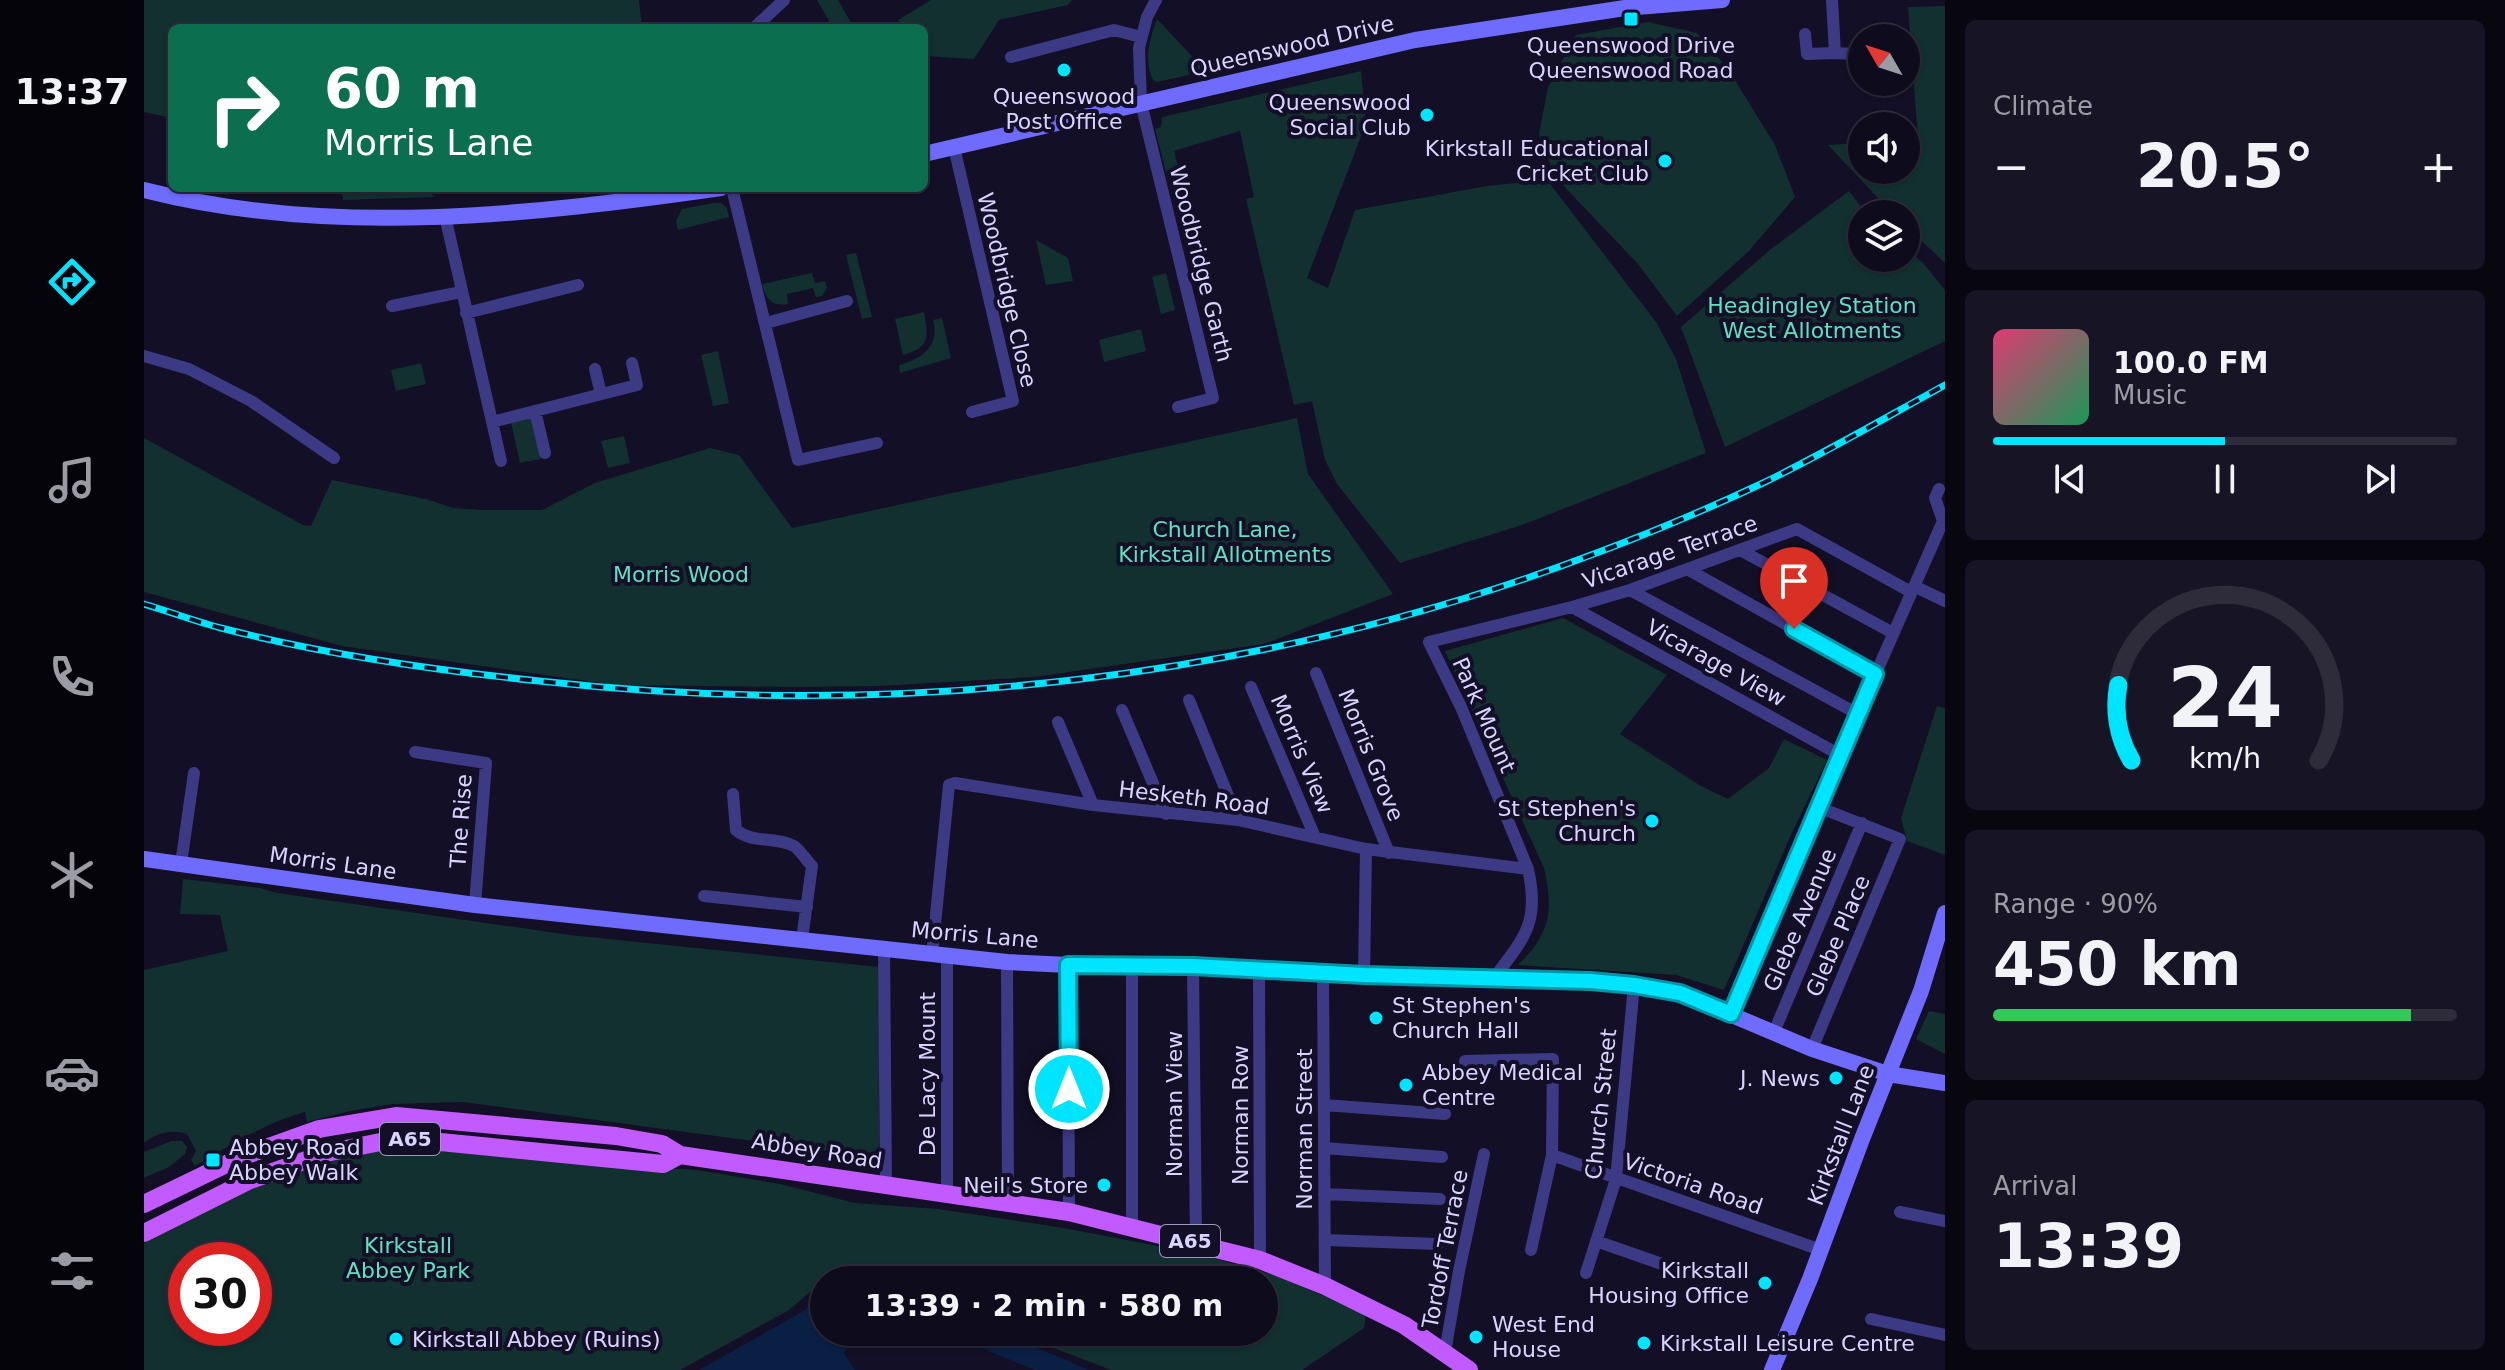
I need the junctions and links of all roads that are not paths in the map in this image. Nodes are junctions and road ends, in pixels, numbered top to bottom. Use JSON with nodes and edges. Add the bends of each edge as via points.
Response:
{"nodes":[{"id":1,"x":784,"y":0,"type":"edge"},
{"id":2,"x":1156,"y":0,"type":"edge"},
{"id":3,"x":1722,"y":0,"type":"edge"},
{"id":4,"x":1832,"y":0,"type":"edge"},
{"id":5,"x":758,"y":24,"type":"edge"},
{"id":6,"x":1805,"y":34,"type":"dead end"},
{"id":7,"x":1141,"y":37,"type":"junction"},
{"id":8,"x":1835,"y":53,"type":"junction"},
{"id":9,"x":1848,"y":54,"type":"edge"},
{"id":10,"x":1011,"y":57,"type":"dead end"},
{"id":11,"x":1141,"y":103,"type":"junction"},
{"id":12,"x":954,"y":147,"type":"junction"},
{"id":13,"x":928,"y":153,"type":"edge"},
{"id":14,"x":144,"y":190,"type":"edge"},
{"id":15,"x":680,"y":192,"type":"edge"},
{"id":16,"x":733,"y":192,"type":"edge"},
{"id":17,"x":445,"y":216,"type":"junction"},
{"id":18,"x":578,"y":285,"type":"dead end"},
{"id":19,"x":461,"y":292,"type":"junction"},
{"id":20,"x":847,"y":301,"type":"dead end"},
{"id":21,"x":392,"y":306,"type":"dead end"},
{"id":22,"x":466,"y":313,"type":"junction"},
{"id":23,"x":766,"y":323,"type":"junction"},
{"id":24,"x":144,"y":356,"type":"edge"},
{"id":25,"x":632,"y":363,"type":"dead end"},
{"id":26,"x":595,"y":369,"type":"dead end"},
{"id":27,"x":601,"y":394,"type":"junction"},
{"id":28,"x":1178,"y":407,"type":"dead end"},
{"id":29,"x":535,"y":411,"type":"junction"},
{"id":30,"x":972,"y":412,"type":"dead end"},
{"id":31,"x":492,"y":422,"type":"junction"},
{"id":32,"x":877,"y":443,"type":"dead end"},
{"id":33,"x":545,"y":453,"type":"dead end"},
{"id":34,"x":334,"y":458,"type":"dead end"},
{"id":35,"x":501,"y":461,"type":"dead end"},
{"id":36,"x":1939,"y":489,"type":"dead end"},
{"id":37,"x":1740,"y":550,"type":"junction"},
{"id":38,"x":1687,"y":569,"type":"junction"},
{"id":39,"x":1913,"y":589,"type":"junction"},
{"id":40,"x":1630,"y":590,"type":"junction"},
{"id":41,"x":1945,"y":601,"type":"edge"},
{"id":42,"x":1572,"y":607,"type":"junction"},
{"id":43,"x":1893,"y":633,"type":"junction"},
{"id":44,"x":1429,"y":642,"type":"joint"},
{"id":45,"x":1316,"y":673,"type":"dead end"},
{"id":46,"x":1875,"y":674,"type":"junction"},
{"id":47,"x":1251,"y":687,"type":"dead end"},
{"id":48,"x":1189,"y":700,"type":"dead end"},
{"id":49,"x":1122,"y":710,"type":"dead end"},
{"id":50,"x":1858,"y":714,"type":"junction"},
{"id":51,"x":1058,"y":722,"type":"dead end"},
{"id":52,"x":415,"y":752,"type":"dead end"},
{"id":53,"x":1840,"y":755,"type":"junction"},
{"id":54,"x":194,"y":773,"type":"dead end"},
{"id":55,"x":949,"y":785,"type":"joint"},
{"id":56,"x":733,"y":794,"type":"dead end"},
{"id":57,"x":1093,"y":805,"type":"junction"},
{"id":58,"x":1818,"y":807,"type":"junction"},
{"id":59,"x":1166,"y":814,"type":"junction"},
{"id":60,"x":1238,"y":820,"type":"junction"},
{"id":61,"x":1862,"y":823,"type":"junction"},
{"id":62,"x":1315,"y":837,"type":"junction"},
{"id":63,"x":1366,"y":849,"type":"junction"},
{"id":64,"x":1389,"y":853,"type":"junction"},
{"id":65,"x":144,"y":859,"type":"edge"},
{"id":66,"x":181,"y":864,"type":"junction"},
{"id":67,"x":1528,"y":869,"type":"junction"},
{"id":68,"x":704,"y":896,"type":"dead end"},
{"id":69,"x":475,"y":905,"type":"junction"},
{"id":70,"x":807,"y":907,"type":"junction"},
{"id":71,"x":1945,"y":913,"type":"edge"},
{"id":72,"x":802,"y":939,"type":"junction"},
{"id":73,"x":884,"y":948,"type":"junction"},
{"id":74,"x":939,"y":954,"type":"junction"},
{"id":75,"x":1007,"y":962,"type":"junction"},
{"id":76,"x":1068,"y":965,"type":"junction"},
{"id":77,"x":1132,"y":966,"type":"junction"},
{"id":78,"x":1193,"y":966,"type":"junction"},
{"id":79,"x":1259,"y":970,"type":"junction"},
{"id":80,"x":1323,"y":973,"type":"junction"},
{"id":81,"x":1364,"y":975,"type":"junction"},
{"id":82,"x":1494,"y":978,"type":"junction"},
{"id":83,"x":1634,"y":985,"type":"junction"},
{"id":84,"x":1731,"y":1014,"type":"junction"},
{"id":85,"x":1774,"y":1032,"type":"junction"},
{"id":86,"x":1812,"y":1049,"type":"junction"},
{"id":87,"x":1465,"y":1061,"type":"dead end"},
{"id":88,"x":1888,"y":1074,"type":"junction"},
{"id":89,"x":1945,"y":1083,"type":"edge"},
{"id":90,"x":1324,"y":1105,"type":"junction"},
{"id":91,"x":1445,"y":1114,"type":"dead end"},
{"id":92,"x":1324,"y":1148,"type":"junction"},
{"id":93,"x":1484,"y":1154,"type":"dead end"},
{"id":94,"x":680,"y":1155,"type":"junction"},
{"id":95,"x":1552,"y":1155,"type":"junction"},
{"id":96,"x":1442,"y":1157,"type":"dead end"},
{"id":97,"x":1616,"y":1179,"type":"junction"},
{"id":98,"x":886,"y":1187,"type":"junction"},
{"id":99,"x":947,"y":1193,"type":"junction"},
{"id":100,"x":1324,"y":1194,"type":"junction"},
{"id":101,"x":1440,"y":1199,"type":"dead end"},
{"id":102,"x":1008,"y":1202,"type":"junction"},
{"id":103,"x":144,"y":1204,"type":"edge"},
{"id":104,"x":1069,"y":1212,"type":"junction"},
{"id":105,"x":1900,"y":1212,"type":"dead end"},
{"id":106,"x":1945,"y":1221,"type":"edge"},
{"id":107,"x":1132,"y":1226,"type":"junction"},
{"id":108,"x":144,"y":1233,"type":"edge"},
{"id":109,"x":1325,"y":1240,"type":"junction"},
{"id":110,"x":1596,"y":1241,"type":"junction"},
{"id":111,"x":1196,"y":1242,"type":"junction"},
{"id":112,"x":1438,"y":1244,"type":"dead end"},
{"id":113,"x":1531,"y":1250,"type":"dead end"},
{"id":114,"x":1821,"y":1250,"type":"junction"},
{"id":115,"x":1260,"y":1260,"type":"junction"},
{"id":116,"x":1679,"y":1270,"type":"dead end"},
{"id":117,"x":1586,"y":1273,"type":"dead end"},
{"id":118,"x":1325,"y":1286,"type":"junction"},
{"id":119,"x":1871,"y":1319,"type":"dead end"},
{"id":120,"x":1945,"y":1335,"type":"edge"},
{"id":121,"x":1445,"y":1352,"type":"junction"},
{"id":122,"x":1469,"y":1370,"type":"edge"},
{"id":123,"x":1772,"y":1370,"type":"edge"}],
"edges":[{"from":1,"to":5,"type":"street"},
{"from":2,"to":7,"type":"street"},
{"from":3,"to":11,"type":"street","name":"Queenswood Drive","via":[[1625,8],[1415,40]]},
{"from":4,"to":8,"type":"street"},
{"from":6,"to":8,"type":"street","via":[[1807,54]]},
{"from":7,"to":10,"type":"street","via":[[1114,30]]},
{"from":7,"to":11,"type":"street"},
{"from":8,"to":9,"type":"street"},
{"from":11,"to":12,"type":"street","name":"Queenswood Drive"},
{"from":11,"to":28,"type":"street","name":"Woodbridge Garth","via":[[1213,398]]},
{"from":12,"to":13,"type":"street","name":"Queenswood Drive"},
{"from":12,"to":30,"type":"street","name":"Woodbridge Close","via":[[1013,401]]},
{"from":14,"to":17,"type":"street","via":[[273,214],[358,219]]},
{"from":15,"to":17,"type":"street"},
{"from":16,"to":23,"type":"street"},
{"from":17,"to":19,"type":"street"},
{"from":18,"to":22,"type":"street"},
{"from":19,"to":21,"type":"street"},
{"from":19,"to":22,"type":"street"},
{"from":20,"to":23,"type":"street"},
{"from":22,"to":31,"type":"street"},
{"from":23,"to":32,"type":"street","via":[[798,460]]},
{"from":24,"to":34,"type":"street","via":[[189,369],[251,401]]},
{"from":25,"to":27,"type":"street","via":[[637,385]]},
{"from":26,"to":27,"type":"street"},
{"from":27,"to":29,"type":"street"},
{"from":29,"to":31,"type":"street"},
{"from":29,"to":33,"type":"street"},
{"from":31,"to":35,"type":"street"},
{"from":36,"to":39,"type":"street","via":[[1935,498],[1943,521]]},
{"from":37,"to":38,"type":"street","name":"Vicarage Terrace"},
{"from":37,"to":39,"type":"street","name":"Vicarage Terrace","via":[[1797,529]]},
{"from":37,"to":43,"type":"street"},
{"from":38,"to":40,"type":"street","name":"Vicarage Terrace"},
{"from":38,"to":46,"type":"street"},
{"from":39,"to":41,"type":"street","name":"Vicarage Terrace"},
{"from":39,"to":43,"type":"street"},
{"from":40,"to":42,"type":"street","name":"Vicarage Terrace"},
{"from":40,"to":50,"type":"street"},
{"from":42,"to":44,"type":"street","name":"Vicarage Terrace"},
{"from":42,"to":53,"type":"street","name":"Vicarage View"},
{"from":43,"to":46,"type":"street"},
{"from":44,"to":67,"type":"street","name":"Park Mount"},
{"from":45,"to":64,"type":"street","name":"Morris Grove"},
{"from":46,"to":50,"type":"street"},
{"from":47,"to":62,"type":"street","name":"Morris View"},
{"from":48,"to":60,"type":"street"},
{"from":49,"to":59,"type":"street"},
{"from":50,"to":53,"type":"street"},
{"from":51,"to":57,"type":"street"},
{"from":52,"to":69,"type":"street","name":"The Rise","via":[[486,763]]},
{"from":53,"to":58,"type":"street"},
{"from":54,"to":66,"type":"street"},
{"from":55,"to":57,"type":"street","name":"Hesketh Road"},
{"from":55,"to":74,"type":"street","name":"De Lacy Mount","via":[[939,886]]},
{"from":56,"to":70,"type":"street","via":[[736,830],[745,838],[795,847],[812,866]]},
{"from":57,"to":59,"type":"street","name":"Hesketh Road"},
{"from":58,"to":61,"type":"street"},
{"from":58,"to":84,"type":"street"},
{"from":59,"to":60,"type":"street","name":"Hesketh Road"},
{"from":60,"to":62,"type":"street","name":"Hesketh Road"},
{"from":61,"to":85,"type":"street","name":"Glebe Avenue"},
{"from":61,"to":86,"type":"street","name":"Glebe Place","via":[[1900,839]]},
{"from":62,"to":63,"type":"street","name":"Hesketh Road"},
{"from":63,"to":64,"type":"street","name":"Hesketh Road"},
{"from":63,"to":81,"type":"street"},
{"from":64,"to":67,"type":"street","name":"Hesketh Road"},
{"from":65,"to":66,"type":"street","name":"Morris Lane"},
{"from":66,"to":69,"type":"street","name":"Morris Lane"},
{"from":67,"to":82,"type":"street","name":"Park Mount","via":[[1534,899],[1531,920],[1523,940]]},
{"from":68,"to":70,"type":"street"},
{"from":69,"to":72,"type":"street","name":"Morris Lane"},
{"from":70,"to":72,"type":"street"},
{"from":71,"to":88,"type":"street","name":"Kirkstall Lane"},
{"from":72,"to":73,"type":"street","name":"Morris Lane"},
{"from":73,"to":74,"type":"street","name":"Morris Lane"},
{"from":73,"to":98,"type":"street"},
{"from":74,"to":75,"type":"street","name":"Morris Lane"},
{"from":74,"to":99,"type":"street","name":"De Lacy Mount"},
{"from":75,"to":76,"type":"street","name":"Morris Lane"},
{"from":75,"to":102,"type":"street"},
{"from":76,"to":77,"type":"street","name":"Morris Lane"},
{"from":76,"to":104,"type":"street"},
{"from":77,"to":78,"type":"street","name":"Morris Lane"},
{"from":77,"to":107,"type":"street"},
{"from":78,"to":79,"type":"street","name":"Morris Lane"},
{"from":78,"to":111,"type":"street","name":"Norman View"},
{"from":79,"to":80,"type":"street","name":"Morris Lane"},
{"from":79,"to":115,"type":"street","name":"Norman Row"},
{"from":80,"to":81,"type":"street","name":"Morris Lane"},
{"from":80,"to":90,"type":"street","name":"Norman Street"},
{"from":81,"to":82,"type":"street","name":"Morris Lane"},
{"from":82,"to":83,"type":"street","name":"Morris Lane"},
{"from":83,"to":84,"type":"street","name":"Morris Lane","via":[[1680,993]]},
{"from":83,"to":97,"type":"street","name":"Church Street"},
{"from":84,"to":85,"type":"street","name":"Morris Lane"},
{"from":85,"to":86,"type":"street","name":"Morris Lane"},
{"from":86,"to":88,"type":"street","name":"Morris Lane"},
{"from":87,"to":95,"type":"street","via":[[1553,1059]]},
{"from":88,"to":89,"type":"street","name":"Morris Lane"},
{"from":88,"to":114,"type":"street","name":"Kirkstall Lane"},
{"from":90,"to":91,"type":"street"},
{"from":90,"to":92,"type":"street","name":"Norman Street"},
{"from":92,"to":96,"type":"street"},
{"from":92,"to":100,"type":"street","name":"Norman Street"},
{"from":93,"to":121,"type":"street","name":"Tordoff Terrace"},
{"from":94,"to":98,"type":"main road","name":"Abbey Road","number":"A65"},
{"from":94,"to":103,"type":"main road","number":"A65","via":[[662,1144],[616,1136],[396,1116],[319,1129],[241,1157]]},
{"from":94,"to":108,"type":"main road","name":"Abbey Road","number":"A65","via":[[663,1164],[400,1138],[326,1153],[250,1180]]},
{"from":95,"to":97,"type":"street","name":"Victoria Road"},
{"from":95,"to":113,"type":"street"},
{"from":97,"to":110,"type":"street","name":"Church Street"},
{"from":97,"to":114,"type":"street","name":"Victoria Road"},
{"from":98,"to":99,"type":"main road","name":"Abbey Road","number":"A65"},
{"from":99,"to":102,"type":"main road","name":"Abbey Road","number":"A65"},
{"from":100,"to":101,"type":"street"},
{"from":100,"to":109,"type":"street","name":"Norman Street"},
{"from":102,"to":104,"type":"main road","name":"Abbey Road","number":"A65"},
{"from":104,"to":107,"type":"main road","name":"Abbey Road","number":"A65"},
{"from":105,"to":106,"type":"street"},
{"from":107,"to":111,"type":"main road","name":"Abbey Road","number":"A65"},
{"from":109,"to":112,"type":"street"},
{"from":109,"to":118,"type":"street","name":"Norman Street"},
{"from":110,"to":116,"type":"street"},
{"from":110,"to":117,"type":"street","name":"Church Street"},
{"from":111,"to":115,"type":"main road","name":"Abbey Road","number":"A65"},
{"from":114,"to":123,"type":"street","name":"Kirkstall Lane"},
{"from":115,"to":118,"type":"main road","name":"Abbey Road","number":"A65"},
{"from":118,"to":121,"type":"main road","name":"Abbey Road","number":"A65"},
{"from":119,"to":120,"type":"street"},
{"from":121,"to":122,"type":"main road","name":"Abbey Road","number":"A65"}]}
